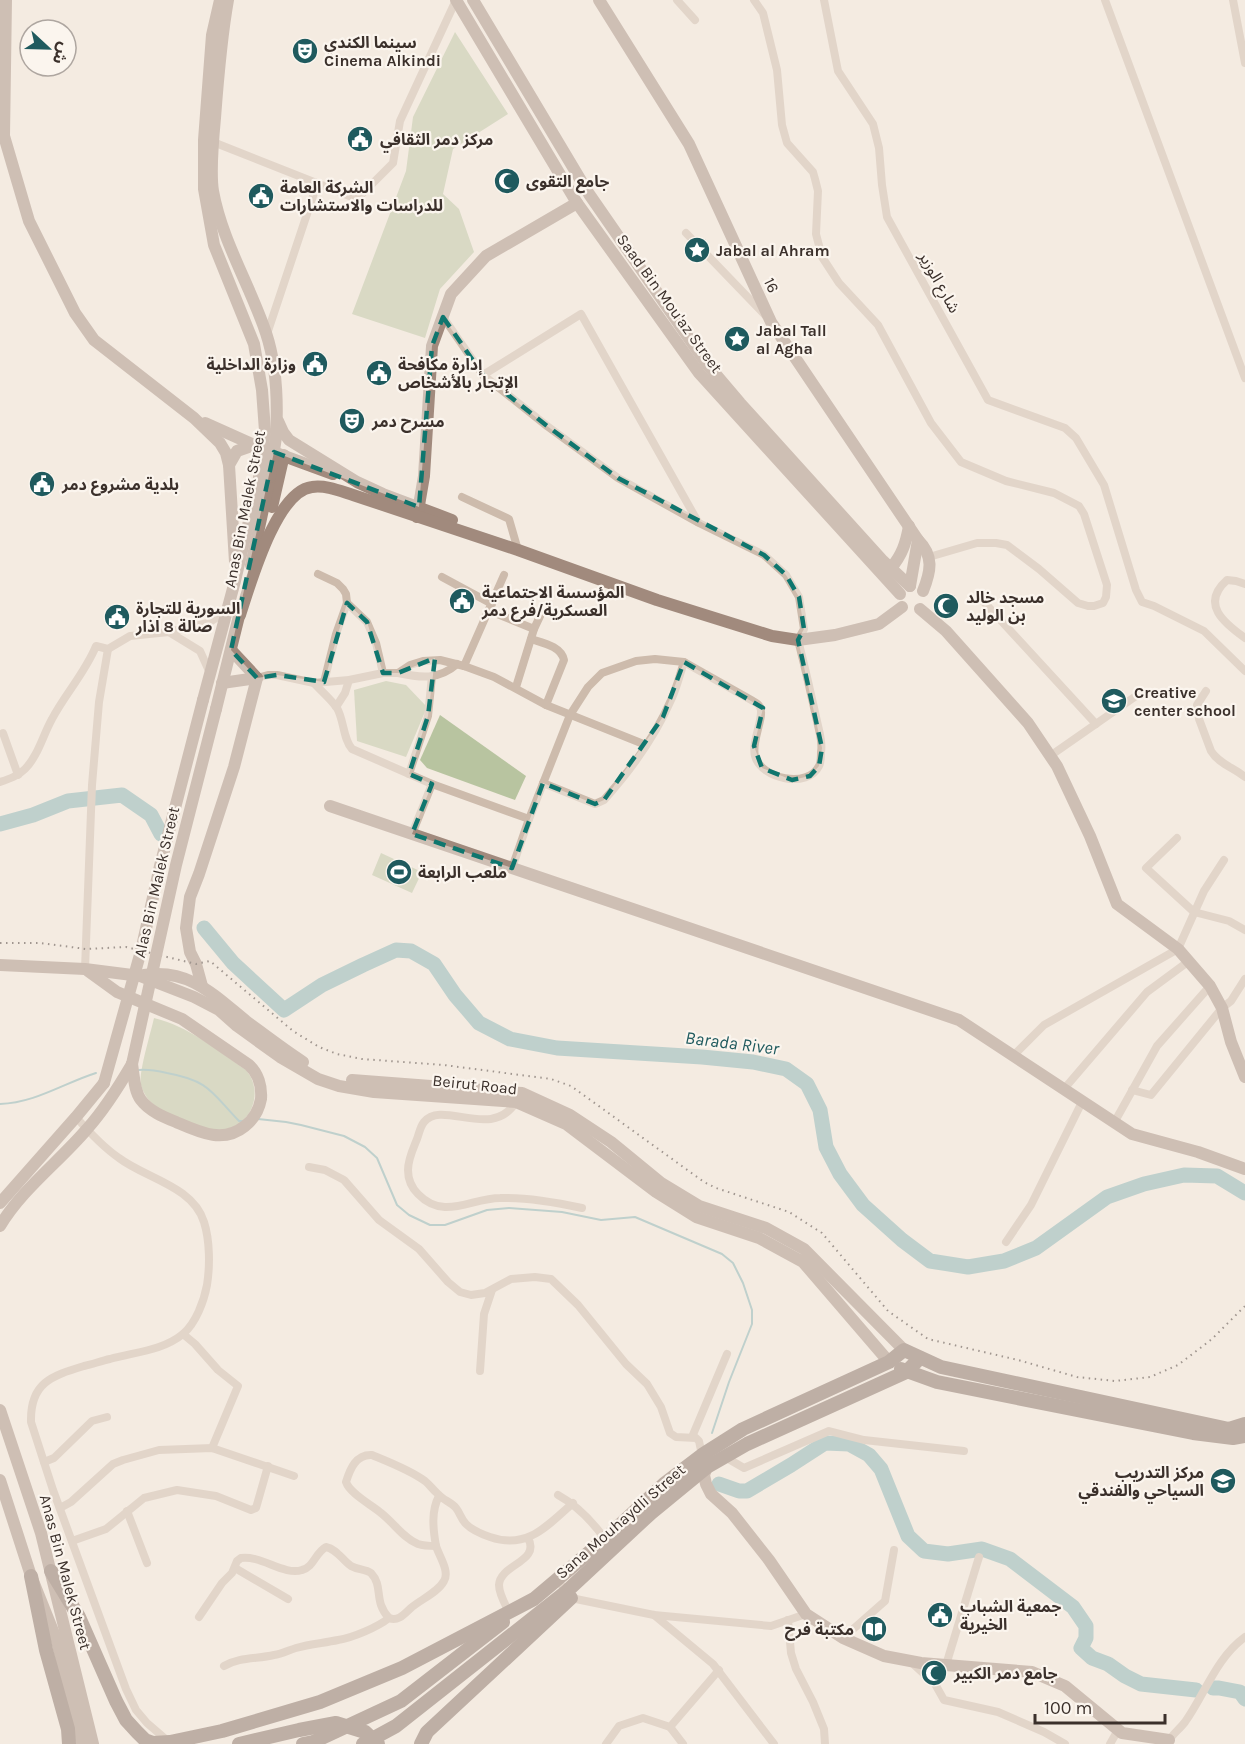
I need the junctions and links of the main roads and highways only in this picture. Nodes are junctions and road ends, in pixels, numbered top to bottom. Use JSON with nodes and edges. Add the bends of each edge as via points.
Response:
{"nodes":[{"id":1,"x":920,"y":1358,"type":"junction"},
{"id":2,"x":889,"y":1362,"type":"junction"},
{"id":3,"x":906,"y":1372,"type":"junction"},
{"id":4,"x":1245,"y":1424,"type":"edge"},
{"id":5,"x":1245,"y":1436,"type":"edge"},
{"id":6,"x":705,"y":1461,"type":"junction"},
{"id":7,"x":51,"y":1571,"type":"road end"},
{"id":8,"x":31,"y":1576,"type":"road end"},
{"id":9,"x":569,"y":1595,"type":"junction"},
{"id":10,"x":534,"y":1599,"type":"junction"},
{"id":11,"x":171,"y":1743,"type":"edge"},
{"id":12,"x":69,"y":1744,"type":"edge"},
{"id":13,"x":239,"y":1744,"type":"edge"},
{"id":14,"x":303,"y":1744,"type":"edge"},
{"id":15,"x":363,"y":1744,"type":"edge"},
{"id":16,"x":378,"y":1744,"type":"edge"},
{"id":17,"x":421,"y":1744,"type":"edge"}],
"edges":[{"from":1,"to":2,"type":"main road","via":[[904,1350]]},
{"from":1,"to":3,"type":"main road","name":"Sana Mouhaydli Street"},
{"from":1,"to":4,"type":"main road","via":[[942,1367],[1229,1429]]},
{"from":2,"to":3,"type":"main road"},
{"from":2,"to":6,"type":"main road","via":[[742,1429]]},
{"from":3,"to":5,"type":"main road","via":[[938,1382],[1193,1433]]},
{"from":3,"to":6,"type":"main road","name":"Sana Mouhaydli Street","via":[[725,1457]]},
{"from":6,"to":9,"type":"main road","name":"Sana Mouhaydli Street"},
{"from":6,"to":10,"type":"main road","via":[[664,1484]]},
{"from":7,"to":11,"type":"main road","via":[[79,1617],[126,1719],[145,1740]]},
{"from":8,"to":12,"type":"main road"},
{"from":9,"to":15,"type":"main road","name":"Sana Mouhaydli Street","via":[[396,1726]]},
{"from":9,"to":17,"type":"main road","via":[[427,1732]]},
{"from":10,"to":11,"type":"main road","via":[[402,1668],[320,1702]]},
{"from":10,"to":14,"type":"main road","via":[[401,1701]]},
{"from":13,"to":16,"type":"main road","bridge":true,"via":[[336,1723],[365,1732]]}]}
